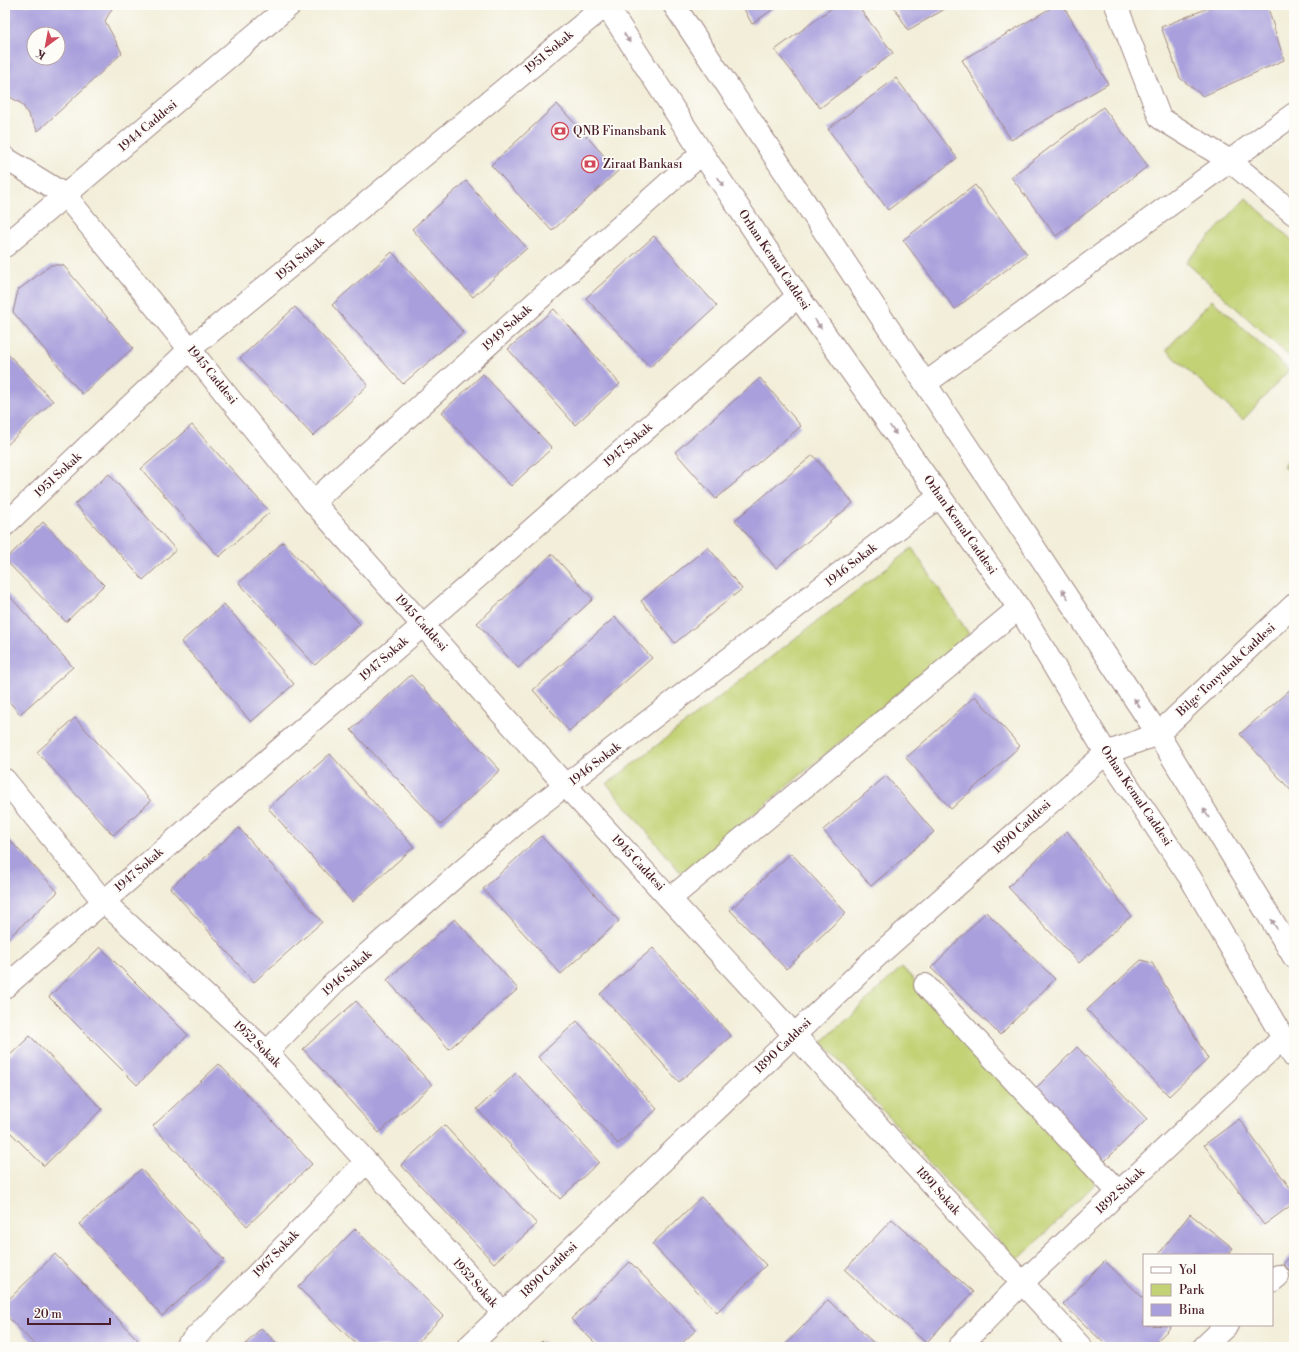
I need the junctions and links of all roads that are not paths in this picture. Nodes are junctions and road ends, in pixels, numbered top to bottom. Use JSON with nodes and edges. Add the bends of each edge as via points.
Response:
{"nodes":[{"id":1,"x":290,"y":5,"type":"edge"},
{"id":2,"x":606,"y":5,"type":"edge"},
{"id":3,"x":674,"y":5,"type":"edge"},
{"id":4,"x":1116,"y":5,"type":"edge"},
{"id":5,"x":1294,"y":114,"type":"edge"},
{"id":6,"x":702,"y":153,"type":"junction"},
{"id":7,"x":5,"y":158,"type":"edge"},
{"id":8,"x":1230,"y":161,"type":"junction"},
{"id":9,"x":65,"y":195,"type":"junction"},
{"id":10,"x":1294,"y":214,"type":"edge"},
{"id":11,"x":5,"y":246,"type":"edge"},
{"id":12,"x":798,"y":296,"type":"junction"},
{"id":13,"x":190,"y":349,"type":"junction"},
{"id":14,"x":926,"y":383,"type":"junction"},
{"id":15,"x":940,"y":496,"type":"junction"},
{"id":16,"x":313,"y":502,"type":"junction"},
{"id":17,"x":5,"y":525,"type":"edge"},
{"id":18,"x":1294,"y":605,"type":"edge"},
{"id":19,"x":1019,"y":608,"type":"junction"},
{"id":20,"x":423,"y":625,"type":"junction"},
{"id":21,"x":1158,"y":734,"type":"junction"},
{"id":22,"x":1106,"y":753,"type":"junction"},
{"id":23,"x":5,"y":780,"type":"edge"},
{"id":24,"x":566,"y":786,"type":"junction"},
{"id":25,"x":671,"y":898,"type":"junction"},
{"id":26,"x":103,"y":901,"type":"junction"},
{"id":27,"x":1294,"y":957,"type":"edge"},
{"id":28,"x":925,"y":985,"type":"dead end"},
{"id":29,"x":5,"y":987,"type":"edge"},
{"id":30,"x":796,"y":1034,"type":"junction"},
{"id":31,"x":1283,"y":1038,"type":"junction"},
{"id":32,"x":267,"y":1052,"type":"junction"},
{"id":33,"x":1294,"y":1057,"type":"edge"},
{"id":34,"x":366,"y":1162,"type":"junction"},
{"id":35,"x":1118,"y":1193,"type":"junction"},
{"id":36,"x":1022,"y":1283,"type":"junction"},
{"id":37,"x":503,"y":1314,"type":"junction"},
{"id":38,"x":1226,"y":1326,"type":"edge"},
{"id":39,"x":186,"y":1347,"type":"edge"},
{"id":40,"x":468,"y":1347,"type":"edge"},
{"id":41,"x":959,"y":1347,"type":"edge"},
{"id":42,"x":1081,"y":1347,"type":"edge"},
{"id":43,"x":1204,"y":1347,"type":"edge"}],
"edges":[{"from":1,"to":9,"type":"street","name":"1944 Caddesi"},
{"from":2,"to":6,"type":"street","name":"Orhan Kemal Caddesi","one_way":true},
{"from":2,"to":13,"type":"street","name":"1951 Sokak"},
{"from":3,"to":14,"type":"street"},
{"from":4,"to":8,"type":"street","via":[[1160,118]]},
{"from":5,"to":8,"type":"street"},
{"from":6,"to":12,"type":"street","name":"Orhan Kemal Caddesi","one_way":true},
{"from":6,"to":16,"type":"street","name":"1949 Sokak"},
{"from":7,"to":9,"type":"street","name":"1945 Caddesi"},
{"from":8,"to":10,"type":"street"},
{"from":8,"to":14,"type":"street"},
{"from":9,"to":11,"type":"street","name":"1944 Caddesi"},
{"from":9,"to":13,"type":"street","name":"1945 Caddesi"},
{"from":12,"to":15,"type":"street","name":"Orhan Kemal Caddesi","one_way":true},
{"from":12,"to":20,"type":"street","name":"1947 Sokak"},
{"from":13,"to":16,"type":"street","name":"1945 Caddesi"},
{"from":13,"to":17,"type":"street","name":"1951 Sokak"},
{"from":21,"to":14,"type":"street","one_way":true},
{"from":15,"to":19,"type":"street","name":"Orhan Kemal Caddesi"},
{"from":15,"to":24,"type":"street","name":"1946 Sokak"},
{"from":16,"to":20,"type":"street","name":"1945 Caddesi"},
{"from":18,"to":21,"type":"street","name":"Bilge Tonyukuk Caddesi"},
{"from":19,"to":22,"type":"street","name":"Orhan Kemal Caddesi"},
{"from":19,"to":25,"type":"street"},
{"from":20,"to":24,"type":"street","name":"1945 Caddesi"},
{"from":20,"to":26,"type":"street","name":"1947 Sokak"},
{"from":21,"to":22,"type":"street"},
{"from":27,"to":21,"type":"street","one_way":true},
{"from":22,"to":30,"type":"street","name":"1890 Caddesi","via":[[875,958]]},
{"from":22,"to":31,"type":"street","name":"Orhan Kemal Caddesi","via":[[1192,879]]},
{"from":23,"to":26,"type":"street","name":"1952 Sokak"},
{"from":24,"to":25,"type":"street","name":"1945 Caddesi"},
{"from":24,"to":32,"type":"street","name":"1946 Sokak","via":[[519,821],[334,983]]},
{"from":25,"to":30,"type":"street","name":"1945 Caddesi"},
{"from":26,"to":29,"type":"street","name":"1947 Sokak"},
{"from":26,"to":32,"type":"street","name":"1952 Sokak"},
{"from":28,"to":35,"type":"street"},
{"from":30,"to":36,"type":"street","name":"1891 Sokak"},
{"from":30,"to":37,"type":"street","name":"1890 Caddesi"},
{"from":31,"to":33,"type":"street","name":"Orhan Kemal Caddesi"},
{"from":31,"to":35,"type":"street","name":"1892 Sokak"},
{"from":32,"to":34,"type":"street","name":"1952 Sokak"},
{"from":34,"to":37,"type":"street","name":"1952 Sokak"},
{"from":34,"to":39,"type":"street","name":"1967 Sokak"},
{"from":35,"to":36,"type":"street","name":"1892 Sokak"},
{"from":36,"to":41,"type":"street","name":"1892 Sokak"},
{"from":36,"to":42,"type":"street","name":"1891 Sokak"},
{"from":37,"to":40,"type":"street","name":"1890 Caddesi"},
{"from":38,"to":43,"type":"street"}]}
